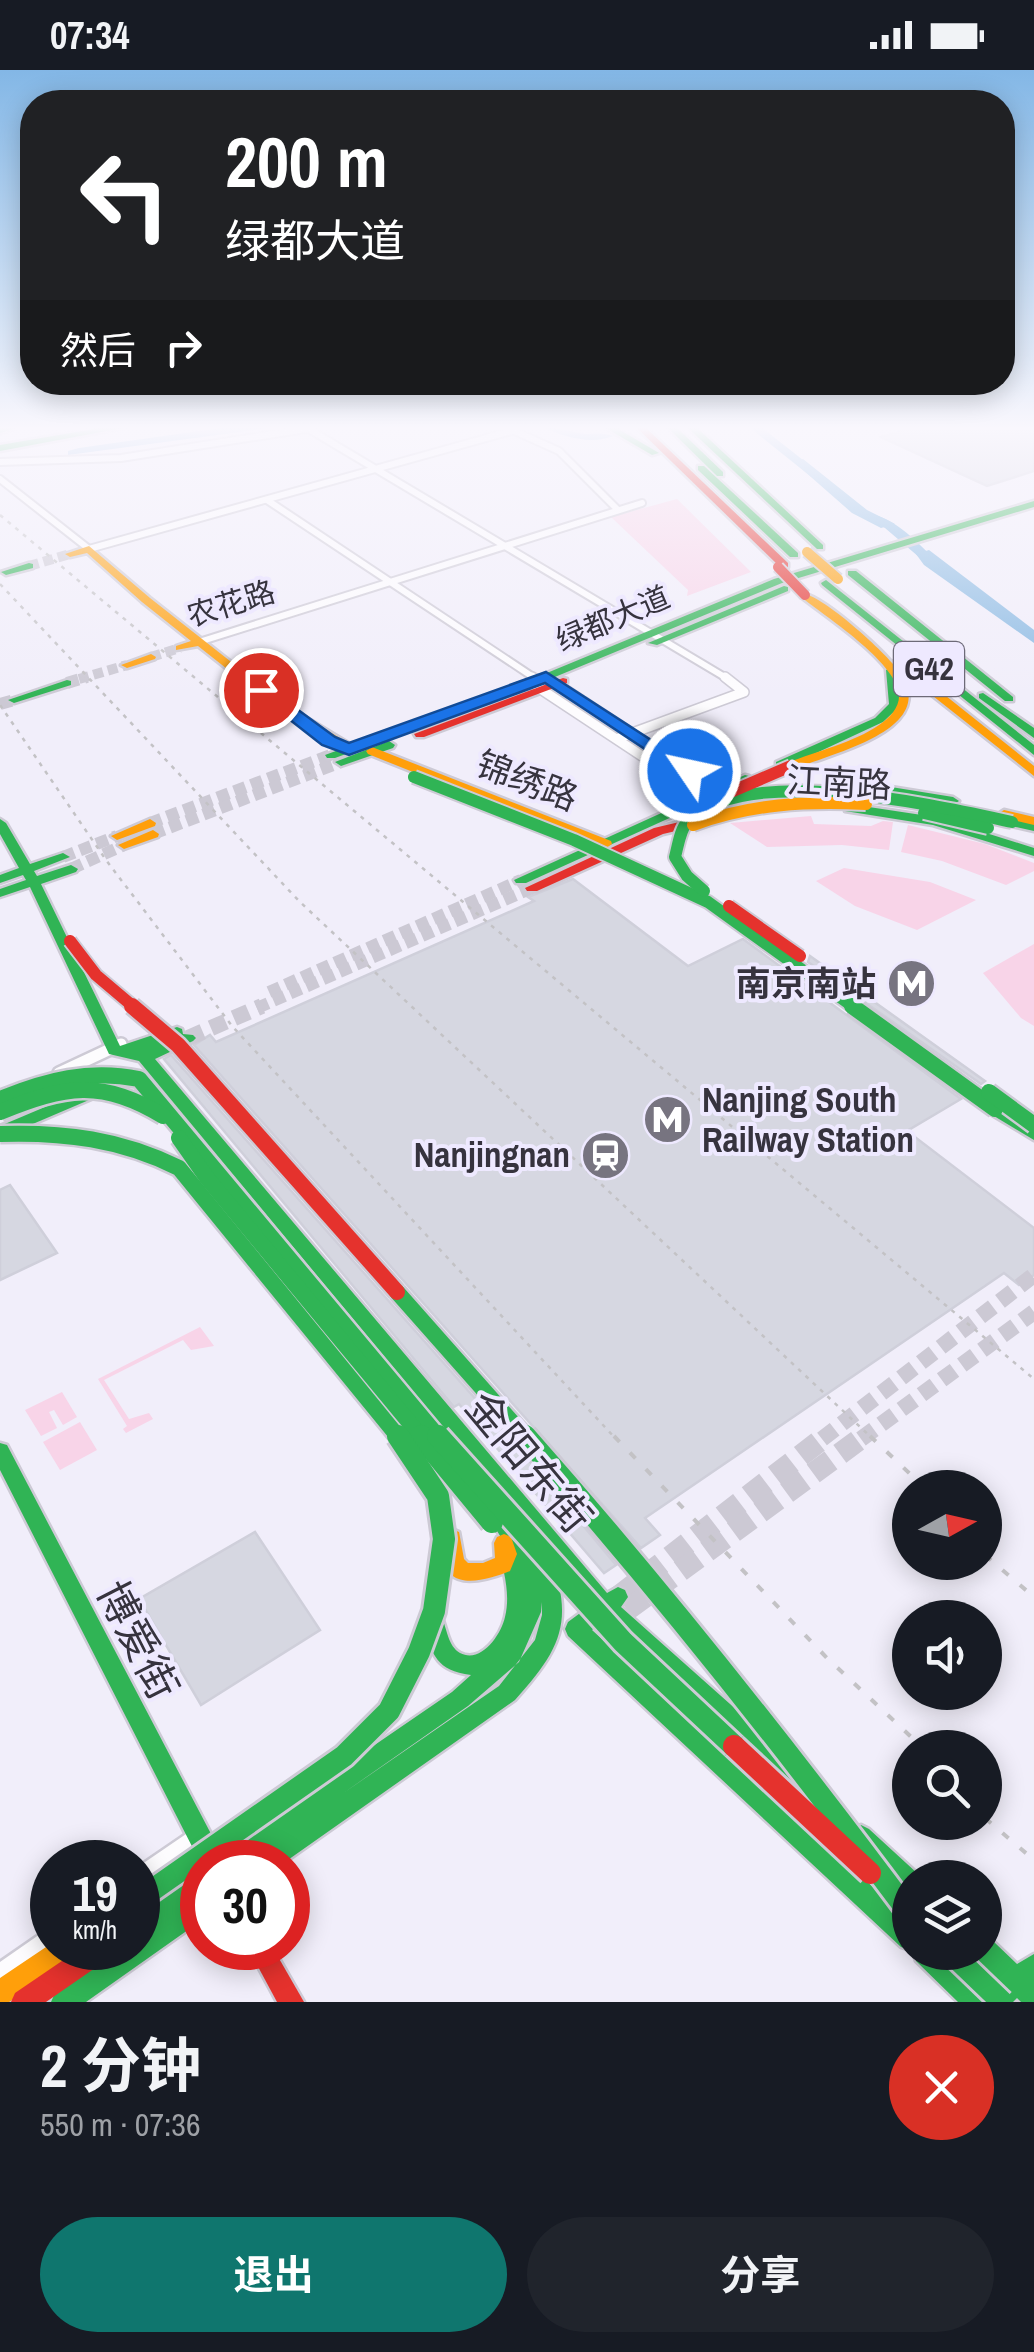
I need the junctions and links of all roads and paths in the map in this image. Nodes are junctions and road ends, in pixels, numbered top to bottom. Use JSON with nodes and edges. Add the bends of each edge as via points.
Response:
{"nodes":[{"id":1,"x":50,"y":517,"type":"edge"},
{"id":2,"x":203,"y":517,"type":"edge"},
{"id":3,"x":293,"y":517,"type":"edge"},
{"id":4,"x":456,"y":517,"type":"edge"},
{"id":5,"x":595,"y":517,"type":"edge"},
{"id":6,"x":734,"y":517,"type":"edge"},
{"id":7,"x":752,"y":517,"type":"edge"},
{"id":8,"x":772,"y":517,"type":"edge"},
{"id":9,"x":990,"y":517,"type":"edge"},
{"id":10,"x":1020,"y":517,"type":"edge"},
{"id":11,"x":504,"y":546,"type":"junction"},
{"id":12,"x":89,"y":548,"type":"junction"},
{"id":13,"x":70,"y":554,"type":"tunnel mouth"},
{"id":14,"x":797,"y":557,"type":"junction"},
{"id":15,"x":29,"y":566,"type":"tunnel mouth"},
{"id":16,"x":6,"y":572,"type":"dead end"},
{"id":17,"x":393,"y":582,"type":"junction"},
{"id":18,"x":827,"y":584,"type":"junction"},
{"id":19,"x":884,"y":602,"type":"junction"},
{"id":20,"x":655,"y":636,"type":"junction"},
{"id":21,"x":199,"y":642,"type":"junction"},
{"id":22,"x":180,"y":648,"type":"tunnel mouth"},
{"id":23,"x":880,"y":655,"type":"junction"},
{"id":24,"x":151,"y":658,"type":"tunnel mouth"},
{"id":25,"x":127,"y":665,"type":"tunnel mouth"},
{"id":26,"x":543,"y":682,"type":"junction"},
{"id":27,"x":68,"y":684,"type":"tunnel mouth"},
{"id":28,"x":14,"y":700,"type":"tunnel mouth"},
{"id":29,"x":1034,"y":719,"type":"edge"},
{"id":30,"x":633,"y":733,"type":"junction"},
{"id":31,"x":1034,"y":733,"type":"edge"},
{"id":32,"x":619,"y":738,"type":"junction"},
{"id":33,"x":1034,"y":751,"type":"edge"},
{"id":34,"x":351,"y":753,"type":"junction"},
{"id":35,"x":1034,"y":772,"type":"edge"},
{"id":36,"x":712,"y":793,"type":"junction"},
{"id":37,"x":651,"y":820,"type":"junction"},
{"id":38,"x":0,"y":823,"type":"edge"},
{"id":39,"x":1034,"y":824,"type":"edge"},
{"id":40,"x":152,"y":829,"type":"tunnel mouth"},
{"id":41,"x":681,"y":833,"type":"junction"},
{"id":42,"x":120,"y":840,"type":"tunnel mouth"},
{"id":43,"x":612,"y":846,"type":"junction"},
{"id":44,"x":1034,"y":849,"type":"edge"},
{"id":45,"x":668,"y":856,"type":"junction"},
{"id":46,"x":67,"y":863,"type":"tunnel mouth"},
{"id":47,"x":30,"y":876,"type":"junction"},
{"id":48,"x":0,"y":879,"type":"edge"},
{"id":49,"x":526,"y":884,"type":"tunnel mouth"},
{"id":50,"x":0,"y":894,"type":"edge"},
{"id":51,"x":706,"y":897,"type":"junction"},
{"id":52,"x":46,"y":908,"type":"junction"},
{"id":53,"x":184,"y":1035,"type":"tunnel mouth"},
{"id":54,"x":134,"y":1053,"type":"junction"},
{"id":55,"x":0,"y":1098,"type":"edge"},
{"id":56,"x":995,"y":1108,"type":"junction"},
{"id":57,"x":0,"y":1112,"type":"edge"},
{"id":58,"x":1034,"y":1124,"type":"edge"},
{"id":59,"x":0,"y":1133,"type":"edge"},
{"id":60,"x":1034,"y":1134,"type":"edge"},
{"id":61,"x":1034,"y":1142,"type":"edge"},
{"id":62,"x":0,"y":1451,"type":"edge"},
{"id":63,"x":467,"y":1470,"type":"junction"},
{"id":64,"x":438,"y":1496,"type":"junction"},
{"id":65,"x":492,"y":1514,"type":"junction"},
{"id":66,"x":531,"y":1539,"type":"junction"},
{"id":67,"x":617,"y":1607,"type":"junction"},
{"id":68,"x":434,"y":1610,"type":"junction"},
{"id":69,"x":199,"y":1834,"type":"junction"},
{"id":70,"x":202,"y":1840,"type":"edge"},
{"id":71,"x":257,"y":1840,"type":"edge"},
{"id":72,"x":297,"y":1840,"type":"edge"},
{"id":73,"x":160,"y":1861,"type":"edge"},
{"id":74,"x":892,"y":1865,"type":"edge"},
{"id":75,"x":160,"y":1885,"type":"edge"},
{"id":76,"x":892,"y":1890,"type":"edge"},
{"id":77,"x":892,"y":1896,"type":"edge"},
{"id":78,"x":180,"y":1921,"type":"edge"},
{"id":79,"x":892,"y":1921,"type":"edge"},
{"id":80,"x":30,"y":1950,"type":"edge"},
{"id":81,"x":1034,"y":1966,"type":"edge"},
{"id":82,"x":1002,"y":1967,"type":"edge"},
{"id":83,"x":34,"y":1970,"type":"edge"},
{"id":84,"x":70,"y":1970,"type":"edge"},
{"id":85,"x":96,"y":1970,"type":"edge"},
{"id":86,"x":273,"y":1970,"type":"edge"},
{"id":87,"x":943,"y":1970,"type":"edge"},
{"id":88,"x":969,"y":1970,"type":"edge"},
{"id":89,"x":0,"y":1971,"type":"edge"},
{"id":90,"x":1017,"y":1981,"type":"junction"},
{"id":91,"x":0,"y":1993,"type":"edge"},
{"id":92,"x":1034,"y":1997,"type":"edge"},
{"id":93,"x":24,"y":2002,"type":"edge"},
{"id":94,"x":50,"y":2002,"type":"edge"},
{"id":95,"x":64,"y":2002,"type":"edge"},
{"id":96,"x":291,"y":2002,"type":"edge"},
{"id":97,"x":976,"y":2002,"type":"edge"},
{"id":98,"x":994,"y":2002,"type":"edge"},
{"id":99,"x":1002,"y":2002,"type":"edge"}],
"edges":[{"from":1,"to":12,"type":"street"},
{"from":2,"to":12,"type":"street"},
{"from":3,"to":17,"type":"street"},
{"from":4,"to":11,"type":"street"},
{"from":5,"to":11,"type":"street","name":"农花路"},
{"from":6,"to":14,"type":"main road"},
{"from":7,"to":14,"type":"main road"},
{"from":8,"to":14,"type":"main road"},
{"from":9,"to":20,"type":"main road","name":"绿都大道","via":[[778,581]]},
{"from":10,"to":20,"type":"main road","name":"绿都大道","via":[[838,570]]},
{"from":11,"to":17,"type":"street","name":"农花路"},
{"from":11,"to":20,"type":"street"},
{"from":12,"to":13,"type":"main road"},
{"from":12,"to":21,"type":"main road"},
{"from":14,"to":18,"type":"main road","bridge":true},
{"from":14,"to":18,"type":"main road"},
{"from":15,"to":16,"type":"main road"},
{"from":17,"to":21,"type":"street","name":"农花路"},
{"from":17,"to":26,"type":"street"},
{"from":18,"to":19,"type":"main road"},
{"from":18,"to":23,"type":"main road"},
{"from":18,"to":31,"type":"main road","number":"G42"},
{"from":18,"to":33,"type":"main road","number":"G42"},
{"from":18,"to":35,"type":"main road"},
{"from":19,"to":29,"type":"main road"},
{"from":19,"to":31,"type":"main road"},
{"from":20,"to":26,"type":"main road","name":"绿都大道"},
{"from":20,"to":30,"type":"street","via":[[744,692]]},
{"from":21,"to":22,"type":"main road","name":"农花路"},
{"from":21,"to":34,"type":"main road"},
{"from":23,"to":36,"type":"main road","name":"江南路","via":[[896,684],[895,705],[878,720]]},
{"from":23,"to":45,"type":"main road","bridge":true,"via":[[902,678],[900,714],[873,732],[718,797],[668,836]]},
{"from":24,"to":25,"type":"main road","name":"农花路"},
{"from":26,"to":30,"type":"street"},
{"from":26,"to":32,"type":"street"},
{"from":26,"to":34,"type":"main road","name":"绿都大道"},
{"from":27,"to":28,"type":"main road"},
{"from":30,"to":32,"type":"street"},
{"from":30,"to":36,"type":"street"},
{"from":32,"to":36,"type":"street"},
{"from":34,"to":43,"type":"main road","name":"锦绣路"},
{"from":34,"to":51,"type":"main road","bridge":true},
{"from":36,"to":37,"type":"main road","name":"江南路"},
{"from":37,"to":39,"type":"main road","via":[[740,793],[828,788],[921,794]]},
{"from":37,"to":43,"type":"main road","name":"江南路"},
{"from":38,"to":47,"type":"main road"},
{"from":39,"to":41,"type":"main road","bridge":true,"via":[[904,798],[804,791],[726,801]]},
{"from":40,"to":42,"type":"main road"},
{"from":41,"to":44,"type":"main road","bridge":true,"via":[[732,810],[819,802],[904,809],[988,828]]},
{"from":41,"to":45,"type":"main road","bridge":true},
{"from":41,"to":51,"type":"main road","bridge":true,"via":[[675,857]]},
{"from":43,"to":44,"type":"main road","name":"江南路","via":[[737,814],[823,808],[935,821]]},
{"from":43,"to":49,"type":"main road","name":"江南路"},
{"from":45,"to":51,"type":"main road","bridge":true,"via":[[683,880]]},
{"from":46,"to":47,"type":"main road"},
{"from":47,"to":48,"type":"main road"},
{"from":47,"to":50,"type":"main road"},
{"from":47,"to":52,"type":"main road"},
{"from":51,"to":56,"type":"main road","bridge":true},
{"from":51,"to":58,"type":"main road","bridge":true,"via":[[749,918]]},
{"from":52,"to":54,"type":"main road","via":[[101,1028]]},
{"from":52,"to":76,"type":"main road","bridge":true,"via":[[96,976],[205,1074],[648,1575]]},
{"from":53,"to":54,"type":"main road"},
{"from":54,"to":55,"type":"street"},
{"from":54,"to":59,"type":"main road"},
{"from":54,"to":67,"type":"main road","name":"金阳东街"},
{"from":55,"to":63,"type":"main road","bridge":true,"via":[[84,1070],[139,1079]]},
{"from":56,"to":60,"type":"main road"},
{"from":56,"to":61,"type":"main road"},
{"from":57,"to":65,"type":"main road","bridge":true,"via":[[43,1094],[99,1084],[127,1091],[163,1116]]},
{"from":59,"to":64,"type":"main road","bridge":true,"via":[[122,1140],[179,1168],[418,1460]]},
{"from":62,"to":69,"type":"main road","name":"博爱街"},
{"from":63,"to":65,"type":"main road","bridge":true},
{"from":63,"to":66,"type":"main road","bridge":true},
{"from":64,"to":65,"type":"main road","via":[[452,1524],[454,1563],[464,1572],[505,1560]]},
{"from":64,"to":68,"type":"main road","bridge":true,"via":[[444,1539]]},
{"from":65,"to":68,"type":"main road","via":[[513,1555],[519,1590],[509,1637],[487,1662],[446,1657],[437,1648]]},
{"from":65,"to":71,"type":"main road","via":[[526,1559],[533,1586],[530,1612],[511,1654],[460,1699]]},
{"from":66,"to":72,"type":"main road","via":[[554,1594],[556,1621],[539,1660],[507,1693]]},
{"from":66,"to":77,"type":"main road","bridge":true,"via":[[623,1642]]},
{"from":67,"to":74,"type":"main road","name":"金阳东街"},
{"from":67,"to":79,"type":"main road","via":[[582,1634]]},
{"from":68,"to":75,"type":"main road","bridge":true,"via":[[389,1710],[344,1756]]},
{"from":69,"to":70,"type":"main road","name":"博爱街"},
{"from":69,"to":73,"type":"street"},
{"from":78,"to":95,"type":"main road"},
{"from":80,"to":89,"type":"street"},
{"from":81,"to":90,"type":"main road"},
{"from":82,"to":90,"type":"main road"},
{"from":83,"to":91,"type":"main road"},
{"from":84,"to":93,"type":"main road"},
{"from":85,"to":94,"type":"street"},
{"from":86,"to":96,"type":"main road"},
{"from":87,"to":97,"type":"main road"},
{"from":88,"to":99,"type":"main road","bridge":true},
{"from":90,"to":92,"type":"main road"},
{"from":90,"to":98,"type":"main road"}]}
